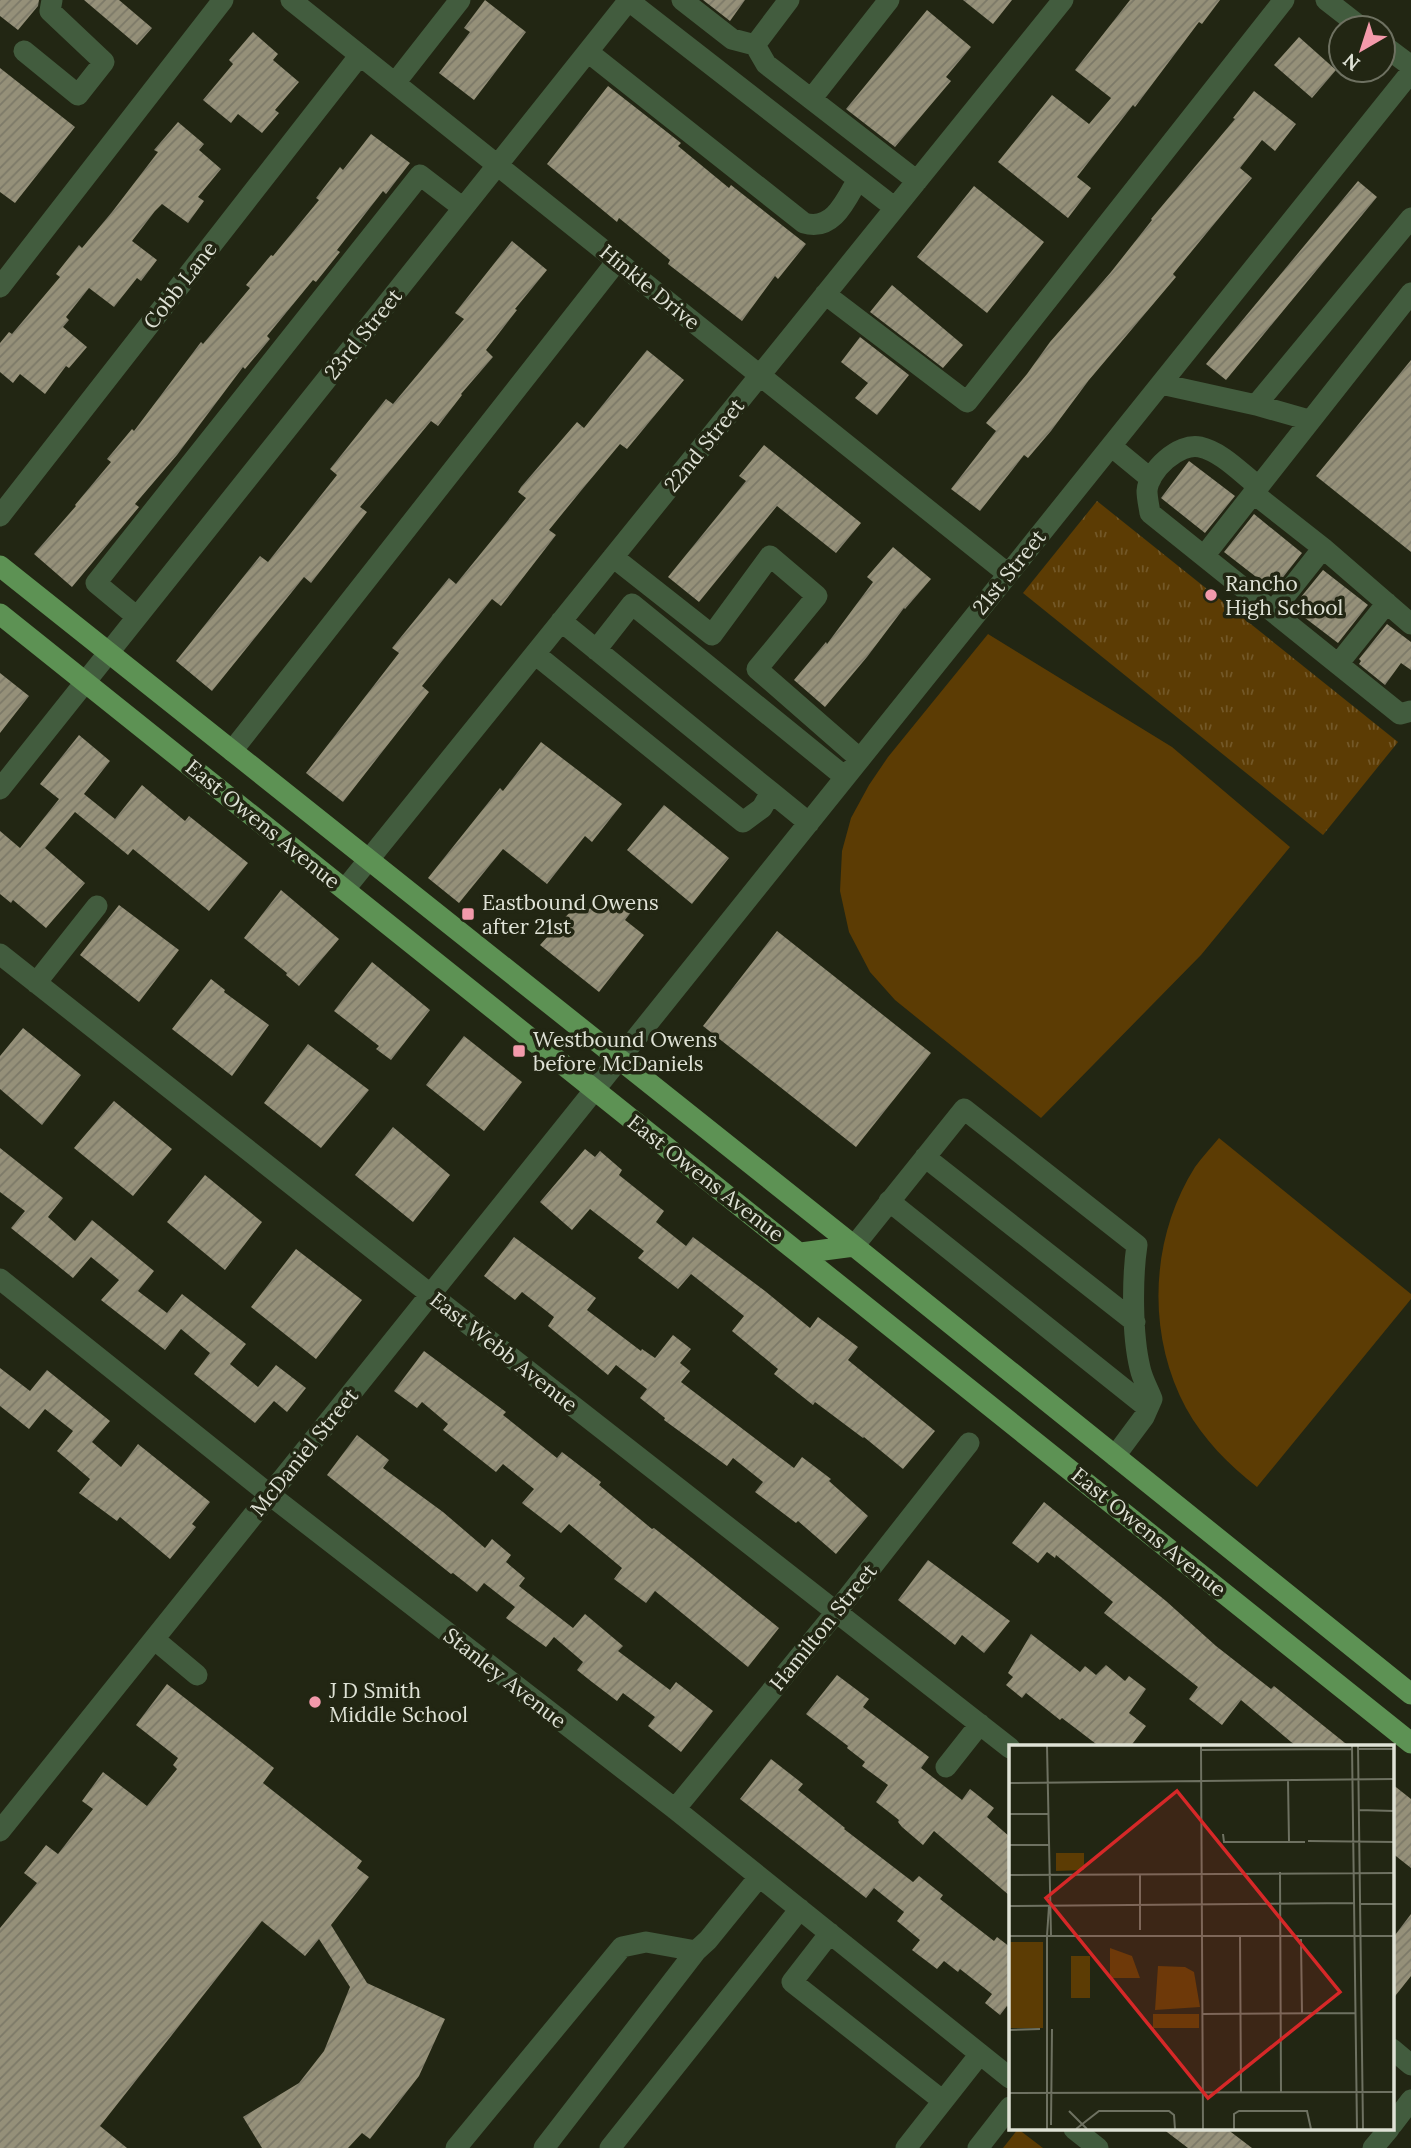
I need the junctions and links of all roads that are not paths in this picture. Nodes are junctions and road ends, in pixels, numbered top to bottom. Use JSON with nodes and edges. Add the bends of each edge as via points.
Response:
{"nodes":[{"id":1,"x":52,"y":0,"type":"edge"},
{"id":2,"x":223,"y":0,"type":"edge"},
{"id":3,"x":291,"y":0,"type":"edge"},
{"id":4,"x":460,"y":0,"type":"edge"},
{"id":5,"x":682,"y":0,"type":"edge"},
{"id":6,"x":789,"y":0,"type":"edge"},
{"id":7,"x":889,"y":0,"type":"edge"},
{"id":8,"x":1063,"y":0,"type":"edge"},
{"id":9,"x":1284,"y":0,"type":"edge"},
{"id":10,"x":1326,"y":0,"type":"edge"},
{"id":11,"x":629,"y":1,"type":"edge"},
{"id":12,"x":1344,"y":14,"type":"edge"},
{"id":13,"x":755,"y":45,"type":"junction"},
{"id":14,"x":24,"y":51,"type":"dead end"},
{"id":15,"x":588,"y":52,"type":"junction"},
{"id":16,"x":360,"y":55,"type":"junction"},
{"id":17,"x":1411,"y":72,"type":"edge"},
{"id":18,"x":395,"y":83,"type":"junction"},
{"id":19,"x":812,"y":98,"type":"junction"},
{"id":20,"x":497,"y":166,"type":"junction"},
{"id":21,"x":858,"y":179,"type":"junction"},
{"id":22,"x":917,"y":181,"type":"junction"},
{"id":23,"x":463,"y":208,"type":"junction"},
{"id":24,"x":895,"y":208,"type":"junction"},
{"id":25,"x":1411,"y":218,"type":"edge"},
{"id":26,"x":617,"y":261,"type":"junction"},
{"id":27,"x":0,"y":287,"type":"edge"},
{"id":28,"x":1411,"y":293,"type":"edge"},
{"id":29,"x":825,"y":294,"type":"junction"},
{"id":30,"x":760,"y":375,"type":"junction"},
{"id":31,"x":1161,"y":384,"type":"junction"},
{"id":32,"x":1256,"y":405,"type":"junction"},
{"id":33,"x":1309,"y":420,"type":"junction"},
{"id":34,"x":1111,"y":446,"type":"junction"},
{"id":35,"x":1150,"y":479,"type":"junction"},
{"id":36,"x":1256,"y":490,"type":"junction"},
{"id":37,"x":0,"y":516,"type":"edge"},
{"id":38,"x":1323,"y":548,"type":"junction"},
{"id":39,"x":1204,"y":556,"type":"junction"},
{"id":40,"x":613,"y":557,"type":"junction"},
{"id":41,"x":0,"y":566,"type":"edge"},
{"id":42,"x":1008,"y":574,"type":"junction"},
{"id":43,"x":1387,"y":603,"type":"junction"},
{"id":44,"x":1273,"y":611,"type":"junction"},
{"id":45,"x":0,"y":614,"type":"edge"},
{"id":46,"x":137,"y":617,"type":"junction"},
{"id":47,"x":561,"y":621,"type":"junction"},
{"id":48,"x":1411,"y":624,"type":"edge"},
{"id":49,"x":596,"y":650,"type":"junction"},
{"id":50,"x":535,"y":654,"type":"junction"},
{"id":51,"x":1338,"y":664,"type":"junction"},
{"id":52,"x":96,"y":668,"type":"junction"},
{"id":53,"x":1411,"y":711,"type":"edge"},
{"id":54,"x":232,"y":751,"type":"junction"},
{"id":55,"x":860,"y":758,"type":"junction"},
{"id":56,"x":845,"y":777,"type":"junction"},
{"id":57,"x":0,"y":789,"type":"edge"},
{"id":58,"x":771,"y":792,"type":"junction"},
{"id":59,"x":809,"y":822,"type":"junction"},
{"id":60,"x":369,"y":860,"type":"junction"},
{"id":61,"x":345,"y":889,"type":"junction"},
{"id":62,"x":97,"y":906,"type":"dead end"},
{"id":63,"x":0,"y":954,"type":"edge"},
{"id":64,"x":36,"y":983,"type":"junction"},
{"id":65,"x":607,"y":1074,"type":"junction"},
{"id":66,"x":925,"y":1157,"type":"junction"},
{"id":67,"x":889,"y":1201,"type":"junction"},
{"id":68,"x":854,"y":1246,"type":"junction"},
{"id":69,"x":801,"y":1253,"type":"junction"},
{"id":70,"x":0,"y":1279,"type":"edge"},
{"id":71,"x":430,"y":1294,"type":"junction"},
{"id":72,"x":1135,"y":1322,"type":"junction"},
{"id":73,"x":1148,"y":1408,"type":"junction"},
{"id":74,"x":969,"y":1443,"type":"dead end"},
{"id":75,"x":1115,"y":1456,"type":"junction"},
{"id":76,"x":270,"y":1495,"type":"junction"},
{"id":77,"x":838,"y":1611,"type":"junction"},
{"id":78,"x":154,"y":1639,"type":"junction"},
{"id":79,"x":197,"y":1675,"type":"dead end"},
{"id":80,"x":1411,"y":1694,"type":"edge"},
{"id":81,"x":980,"y":1724,"type":"junction"},
{"id":82,"x":1411,"y":1742,"type":"edge"},
{"id":83,"x":1009,"y":1747,"type":"edge"},
{"id":84,"x":946,"y":1767,"type":"dead end"},
{"id":85,"x":674,"y":1809,"type":"junction"},
{"id":86,"x":0,"y":1830,"type":"edge"},
{"id":87,"x":760,"y":1877,"type":"junction"},
{"id":88,"x":800,"y":1909,"type":"junction"},
{"id":89,"x":830,"y":1933,"type":"junction"},
{"id":90,"x":696,"y":1951,"type":"junction"},
{"id":91,"x":1394,"y":2051,"type":"edge"},
{"id":92,"x":980,"y":2054,"type":"junction"},
{"id":93,"x":1411,"y":2065,"type":"edge"},
{"id":94,"x":1009,"y":2077,"type":"edge"},
{"id":95,"x":1411,"y":2100,"type":"edge"},
{"id":96,"x":943,"y":2101,"type":"junction"},
{"id":97,"x":1009,"y":2108,"type":"edge"},
{"id":98,"x":1394,"y":2122,"type":"edge"},
{"id":99,"x":1075,"y":2130,"type":"edge"},
{"id":100,"x":1388,"y":2130,"type":"edge"},
{"id":101,"x":456,"y":2148,"type":"edge"},
{"id":102,"x":544,"y":2148,"type":"edge"},
{"id":103,"x":610,"y":2148,"type":"edge"},
{"id":104,"x":906,"y":2148,"type":"edge"},
{"id":105,"x":978,"y":2148,"type":"edge"},
{"id":106,"x":1098,"y":2148,"type":"edge"},
{"id":107,"x":1373,"y":2148,"type":"edge"}],
"edges":[{"from":1,"to":14,"type":"street","via":[[50,11],[104,62],[78,95]]},
{"from":2,"to":27,"type":"street"},
{"from":3,"to":16,"type":"street","name":"Hinkle Drive"},
{"from":4,"to":18,"type":"street"},
{"from":5,"to":13,"type":"street","via":[[732,39]]},
{"from":6,"to":13,"type":"street"},
{"from":7,"to":19,"type":"street"},
{"from":8,"to":22,"type":"street","name":"22nd Street"},
{"from":9,"to":29,"type":"street","via":[[967,402]]},
{"from":10,"to":12,"type":"street"},
{"from":11,"to":15,"type":"street","name":"23rd Street"},
{"from":11,"to":21,"type":"street"},
{"from":13,"to":19,"type":"street","via":[[766,64]]},
{"from":15,"to":20,"type":"street","name":"23rd Street"},
{"from":15,"to":21,"type":"street","via":[[804,223],[825,223],[835,215]]},
{"from":16,"to":18,"type":"street","name":"Hinkle Drive"},
{"from":16,"to":37,"type":"street","name":"Cobb Lane"},
{"from":17,"to":31,"type":"street","name":"21st Street"},
{"from":18,"to":20,"type":"street","name":"Hinkle Drive"},
{"from":19,"to":22,"type":"street"},
{"from":20,"to":23,"type":"street","name":"23rd Street"},
{"from":20,"to":26,"type":"street","name":"Hinkle Drive"},
{"from":21,"to":24,"type":"street"},
{"from":22,"to":24,"type":"street","name":"22nd Street"},
{"from":23,"to":46,"type":"street","name":"23rd Street"},
{"from":23,"to":46,"type":"street","via":[[420,175],[96,583]]},
{"from":24,"to":29,"type":"street","name":"22nd Street"},
{"from":25,"to":32,"type":"street"},
{"from":26,"to":30,"type":"street","name":"Hinkle Drive"},
{"from":26,"to":54,"type":"street"},
{"from":28,"to":33,"type":"street"},
{"from":29,"to":30,"type":"street","name":"22nd Street"},
{"from":30,"to":40,"type":"street","name":"22nd Street"},
{"from":30,"to":42,"type":"street","name":"Hinkle Drive"},
{"from":31,"to":32,"type":"street"},
{"from":31,"to":34,"type":"street","name":"21st Street"},
{"from":32,"to":33,"type":"street"},
{"from":33,"to":36,"type":"street"},
{"from":34,"to":35,"type":"street"},
{"from":34,"to":42,"type":"street","name":"21st Street"},
{"from":35,"to":36,"type":"street","via":[[1172,453],[1197,446],[1217,453]]},
{"from":35,"to":39,"type":"street","via":[[1150,513]]},
{"from":36,"to":38,"type":"street"},
{"from":36,"to":39,"type":"street"},
{"from":38,"to":43,"type":"street"},
{"from":38,"to":44,"type":"street"},
{"from":39,"to":44,"type":"street"},
{"from":40,"to":47,"type":"street","name":"22nd Street"},
{"from":40,"to":55,"type":"street","via":[[712,635],[770,556],[817,596],[757,669]]},
{"from":41,"to":52,"type":"main road","name":"East Owens Avenue"},
{"from":42,"to":55,"type":"street","name":"21st Street"},
{"from":43,"to":48,"type":"street"},
{"from":43,"to":51,"type":"street"},
{"from":44,"to":51,"type":"street"},
{"from":45,"to":52,"type":"main road","name":"East Owens Avenue"},
{"from":46,"to":52,"type":"street","name":"23rd Street"},
{"from":47,"to":49,"type":"street"},
{"from":47,"to":50,"type":"street","name":"22nd Street"},
{"from":49,"to":56,"type":"street","via":[[632,604]]},
{"from":49,"to":58,"type":"street"},
{"from":50,"to":58,"type":"street","via":[[743,822],[762,808]]},
{"from":50,"to":60,"type":"street","name":"22nd Street"},
{"from":51,"to":53,"type":"street","via":[[1400,714]]},
{"from":52,"to":54,"type":"main road","name":"East Owens Avenue"},
{"from":52,"to":57,"type":"street","name":"23rd Street"},
{"from":52,"to":61,"type":"main road","name":"East Owens Avenue"},
{"from":54,"to":60,"type":"main road","name":"East Owens Avenue"},
{"from":55,"to":56,"type":"street","name":"21st Street"},
{"from":56,"to":59,"type":"street","name":"21st Street"},
{"from":58,"to":59,"type":"street"},
{"from":59,"to":65,"type":"street","name":"21st Street"},
{"from":60,"to":61,"type":"street","name":"22nd Street"},
{"from":60,"to":65,"type":"main road","name":"East Owens Avenue"},
{"from":61,"to":65,"type":"main road","name":"East Owens Avenue"},
{"from":62,"to":64,"type":"street"},
{"from":63,"to":64,"type":"street","name":"East Webb Avenue"},
{"from":64,"to":71,"type":"street","name":"East Webb Avenue"},
{"from":65,"to":68,"type":"main road","name":"East Owens Avenue"},
{"from":65,"to":69,"type":"main road","name":"East Owens Avenue"},
{"from":65,"to":71,"type":"street","name":"McDaniel Street"},
{"from":66,"to":67,"type":"street"},
{"from":66,"to":72,"type":"street"},
{"from":66,"to":72,"type":"street","via":[[964,1109],[1137,1245]]},
{"from":67,"to":68,"type":"street"},
{"from":67,"to":73,"type":"street"},
{"from":68,"to":69,"type":"main road"},
{"from":68,"to":75,"type":"main road","name":"East Owens Avenue"},
{"from":69,"to":82,"type":"main road","name":"East Owens Avenue"},
{"from":70,"to":76,"type":"street","name":"Stanley Avenue"},
{"from":71,"to":76,"type":"street","name":"McDaniel Street"},
{"from":71,"to":77,"type":"street","name":"East Webb Avenue"},
{"from":72,"to":73,"type":"street","via":[[1140,1367],[1152,1399]]},
{"from":73,"to":75,"type":"street"},
{"from":74,"to":77,"type":"street","name":"Hamilton Street"},
{"from":75,"to":80,"type":"main road","name":"East Owens Avenue"},
{"from":76,"to":78,"type":"street","name":"McDaniel Street"},
{"from":76,"to":85,"type":"street","name":"Stanley Avenue"},
{"from":77,"to":81,"type":"street","name":"East Webb Avenue"},
{"from":77,"to":85,"type":"street","name":"Hamilton Street"},
{"from":78,"to":79,"type":"street"},
{"from":78,"to":86,"type":"street","name":"McDaniel Street"},
{"from":81,"to":83,"type":"street","name":"East Webb Avenue"},
{"from":81,"to":84,"type":"street"},
{"from":85,"to":87,"type":"street","name":"Stanley Avenue"},
{"from":87,"to":88,"type":"street","name":"Stanley Avenue"},
{"from":87,"to":90,"type":"street"},
{"from":88,"to":89,"type":"street","name":"Stanley Avenue"},
{"from":88,"to":103,"type":"street"},
{"from":89,"to":92,"type":"street","name":"Stanley Avenue"},
{"from":89,"to":96,"type":"street","via":[[792,1982]]},
{"from":90,"to":101,"type":"street","via":[[646,1942],[622,1947]]},
{"from":90,"to":102,"type":"street"},
{"from":91,"to":93,"type":"street"},
{"from":92,"to":94,"type":"street","name":"Stanley Avenue"},
{"from":92,"to":96,"type":"street"},
{"from":95,"to":98,"type":"street"},
{"from":96,"to":104,"type":"street"},
{"from":97,"to":105,"type":"street"},
{"from":99,"to":106,"type":"street"},
{"from":100,"to":107,"type":"street"}]}
